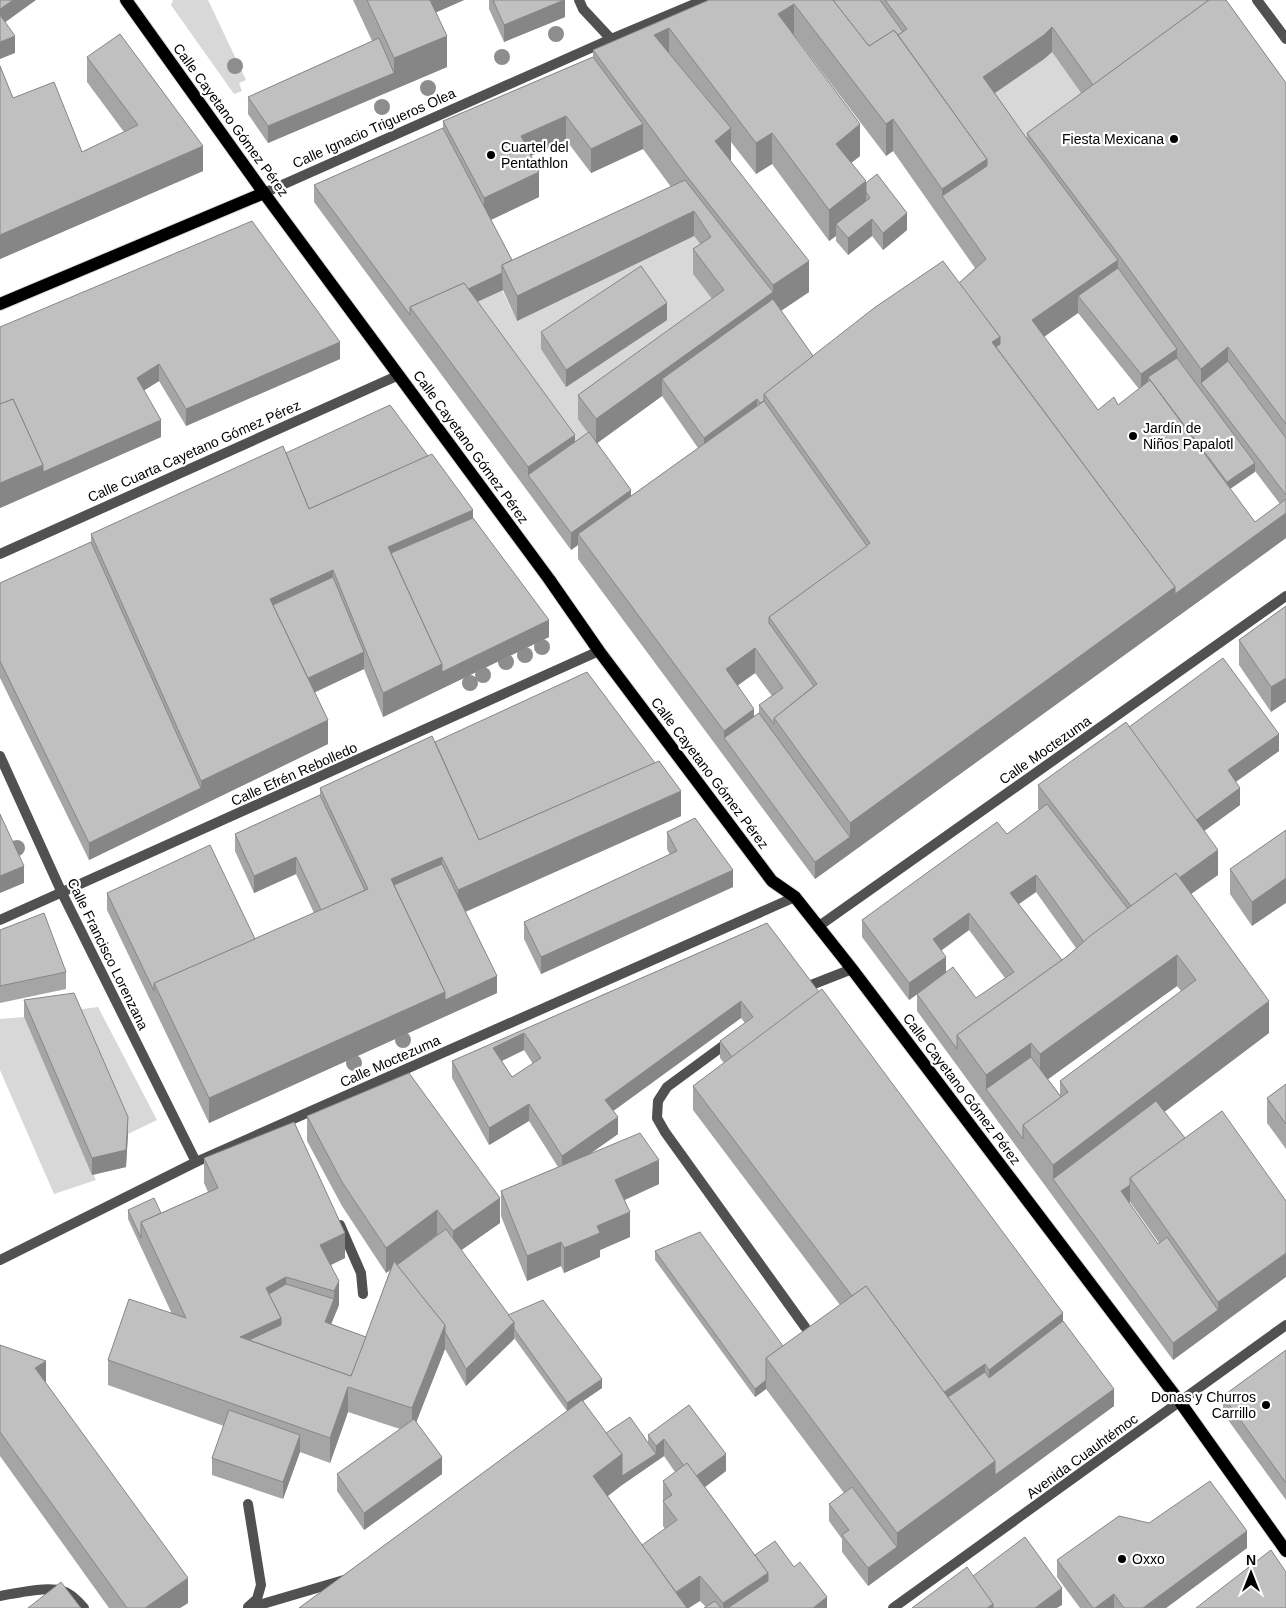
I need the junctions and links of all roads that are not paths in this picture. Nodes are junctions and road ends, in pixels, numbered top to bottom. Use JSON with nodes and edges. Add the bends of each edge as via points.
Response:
{"nodes":[{"id":1,"x":126,"y":0,"type":"edge"},
{"id":2,"x":579,"y":0,"type":"edge"},
{"id":3,"x":704,"y":0,"type":"edge"},
{"id":4,"x":1257,"y":0,"type":"edge"},
{"id":5,"x":612,"y":39,"type":"junction"},
{"id":6,"x":1286,"y":39,"type":"edge"},
{"id":7,"x":264,"y":193,"type":"junction"},
{"id":8,"x":0,"y":304,"type":"edge"},
{"id":9,"x":399,"y":375,"type":"junction"},
{"id":10,"x":0,"y":554,"type":"edge"},
{"id":11,"x":1286,"y":596,"type":"edge"},
{"id":12,"x":599,"y":652,"type":"junction"},
{"id":13,"x":0,"y":756,"type":"edge"},
{"id":14,"x":62,"y":893,"type":"junction"},
{"id":15,"x":795,"y":897,"type":"junction"},
{"id":16,"x":0,"y":920,"type":"edge"},
{"id":17,"x":819,"y":926,"type":"junction"},
{"id":18,"x":852,"y":969,"type":"junction"},
{"id":19,"x":791,"y":996,"type":"edge"},
{"id":20,"x":737,"y":1036,"type":"edge"},
{"id":21,"x":196,"y":1162,"type":"junction"},
{"id":22,"x":335,"y":1215,"type":"edge"},
{"id":23,"x":0,"y":1260,"type":"edge"},
{"id":24,"x":363,"y":1294,"type":"dead end"},
{"id":25,"x":1286,"y":1324,"type":"edge"},
{"id":26,"x":805,"y":1327,"type":"edge"},
{"id":27,"x":1180,"y":1402,"type":"junction"},
{"id":28,"x":248,"y":1504,"type":"dead end"},
{"id":29,"x":1286,"y":1551,"type":"edge"},
{"id":30,"x":352,"y":1576,"type":"edge"},
{"id":31,"x":0,"y":1596,"type":"edge"},
{"id":32,"x":84,"y":1608,"type":"edge"},
{"id":33,"x":248,"y":1608,"type":"edge"},
{"id":34,"x":893,"y":1608,"type":"edge"}],
"edges":[{"from":1,"to":7,"type":"main road","name":"Calle Cayetano Gómez Pérez"},
{"from":2,"to":5,"type":"street","via":[[583,9]]},
{"from":3,"to":5,"type":"street","name":"Calle Ignacio Trigueros Olea"},
{"from":4,"to":6,"type":"street"},
{"from":5,"to":7,"type":"street","name":"Calle Ignacio Trigueros Olea"},
{"from":7,"to":8,"type":"main road","name":"Calle Ignacio Trigueros Olea"},
{"from":7,"to":9,"type":"main road","name":"Calle Cayetano Gómez Pérez"},
{"from":9,"to":10,"type":"street","name":"Calle Cuarta Cayetano Gómez Pérez"},
{"from":9,"to":12,"type":"main road","name":"Calle Cayetano Gómez Pérez"},
{"from":11,"to":17,"type":"street","name":"Calle Moctezuma"},
{"from":12,"to":14,"type":"street","name":"Calle Efrén Rebolledo"},
{"from":12,"to":15,"type":"main road","name":"Calle Cayetano Gómez Pérez","via":[[772,881]]},
{"from":13,"to":14,"type":"street","name":"Calle Francisco Lorenzana"},
{"from":14,"to":16,"type":"street","name":"Calle Efrén Rebolledo"},
{"from":14,"to":21,"type":"street","name":"Calle Francisco Lorenzana"},
{"from":15,"to":17,"type":"main road","name":"Calle Cayetano Gómez Pérez"},
{"from":15,"to":21,"type":"street","name":"Calle Moctezuma","via":[[294,1124]]},
{"from":17,"to":18,"type":"main road","name":"Calle Cayetano Gómez Pérez"},
{"from":18,"to":19,"type":"street"},
{"from":18,"to":27,"type":"main road","name":"Calle Cayetano Gómez Pérez"},
{"from":20,"to":26,"type":"street","via":[[667,1087],[658,1101],[657,1118]]},
{"from":21,"to":23,"type":"street","name":"Calle Moctezuma"},
{"from":22,"to":24,"type":"street","via":[[361,1273]]},
{"from":25,"to":27,"type":"street","name":"Avenida Cuauhtémoc"},
{"from":27,"to":29,"type":"main road","name":"Calle Cayetano Gómez Pérez"},
{"from":27,"to":34,"type":"street","name":"Avenida Cuauhtémoc"},
{"from":28,"to":33,"type":"street","via":[[260,1585],[257,1599]]},
{"from":30,"to":33,"type":"street"},
{"from":31,"to":32,"type":"street","via":[[44,1590],[63,1591]]}]}
